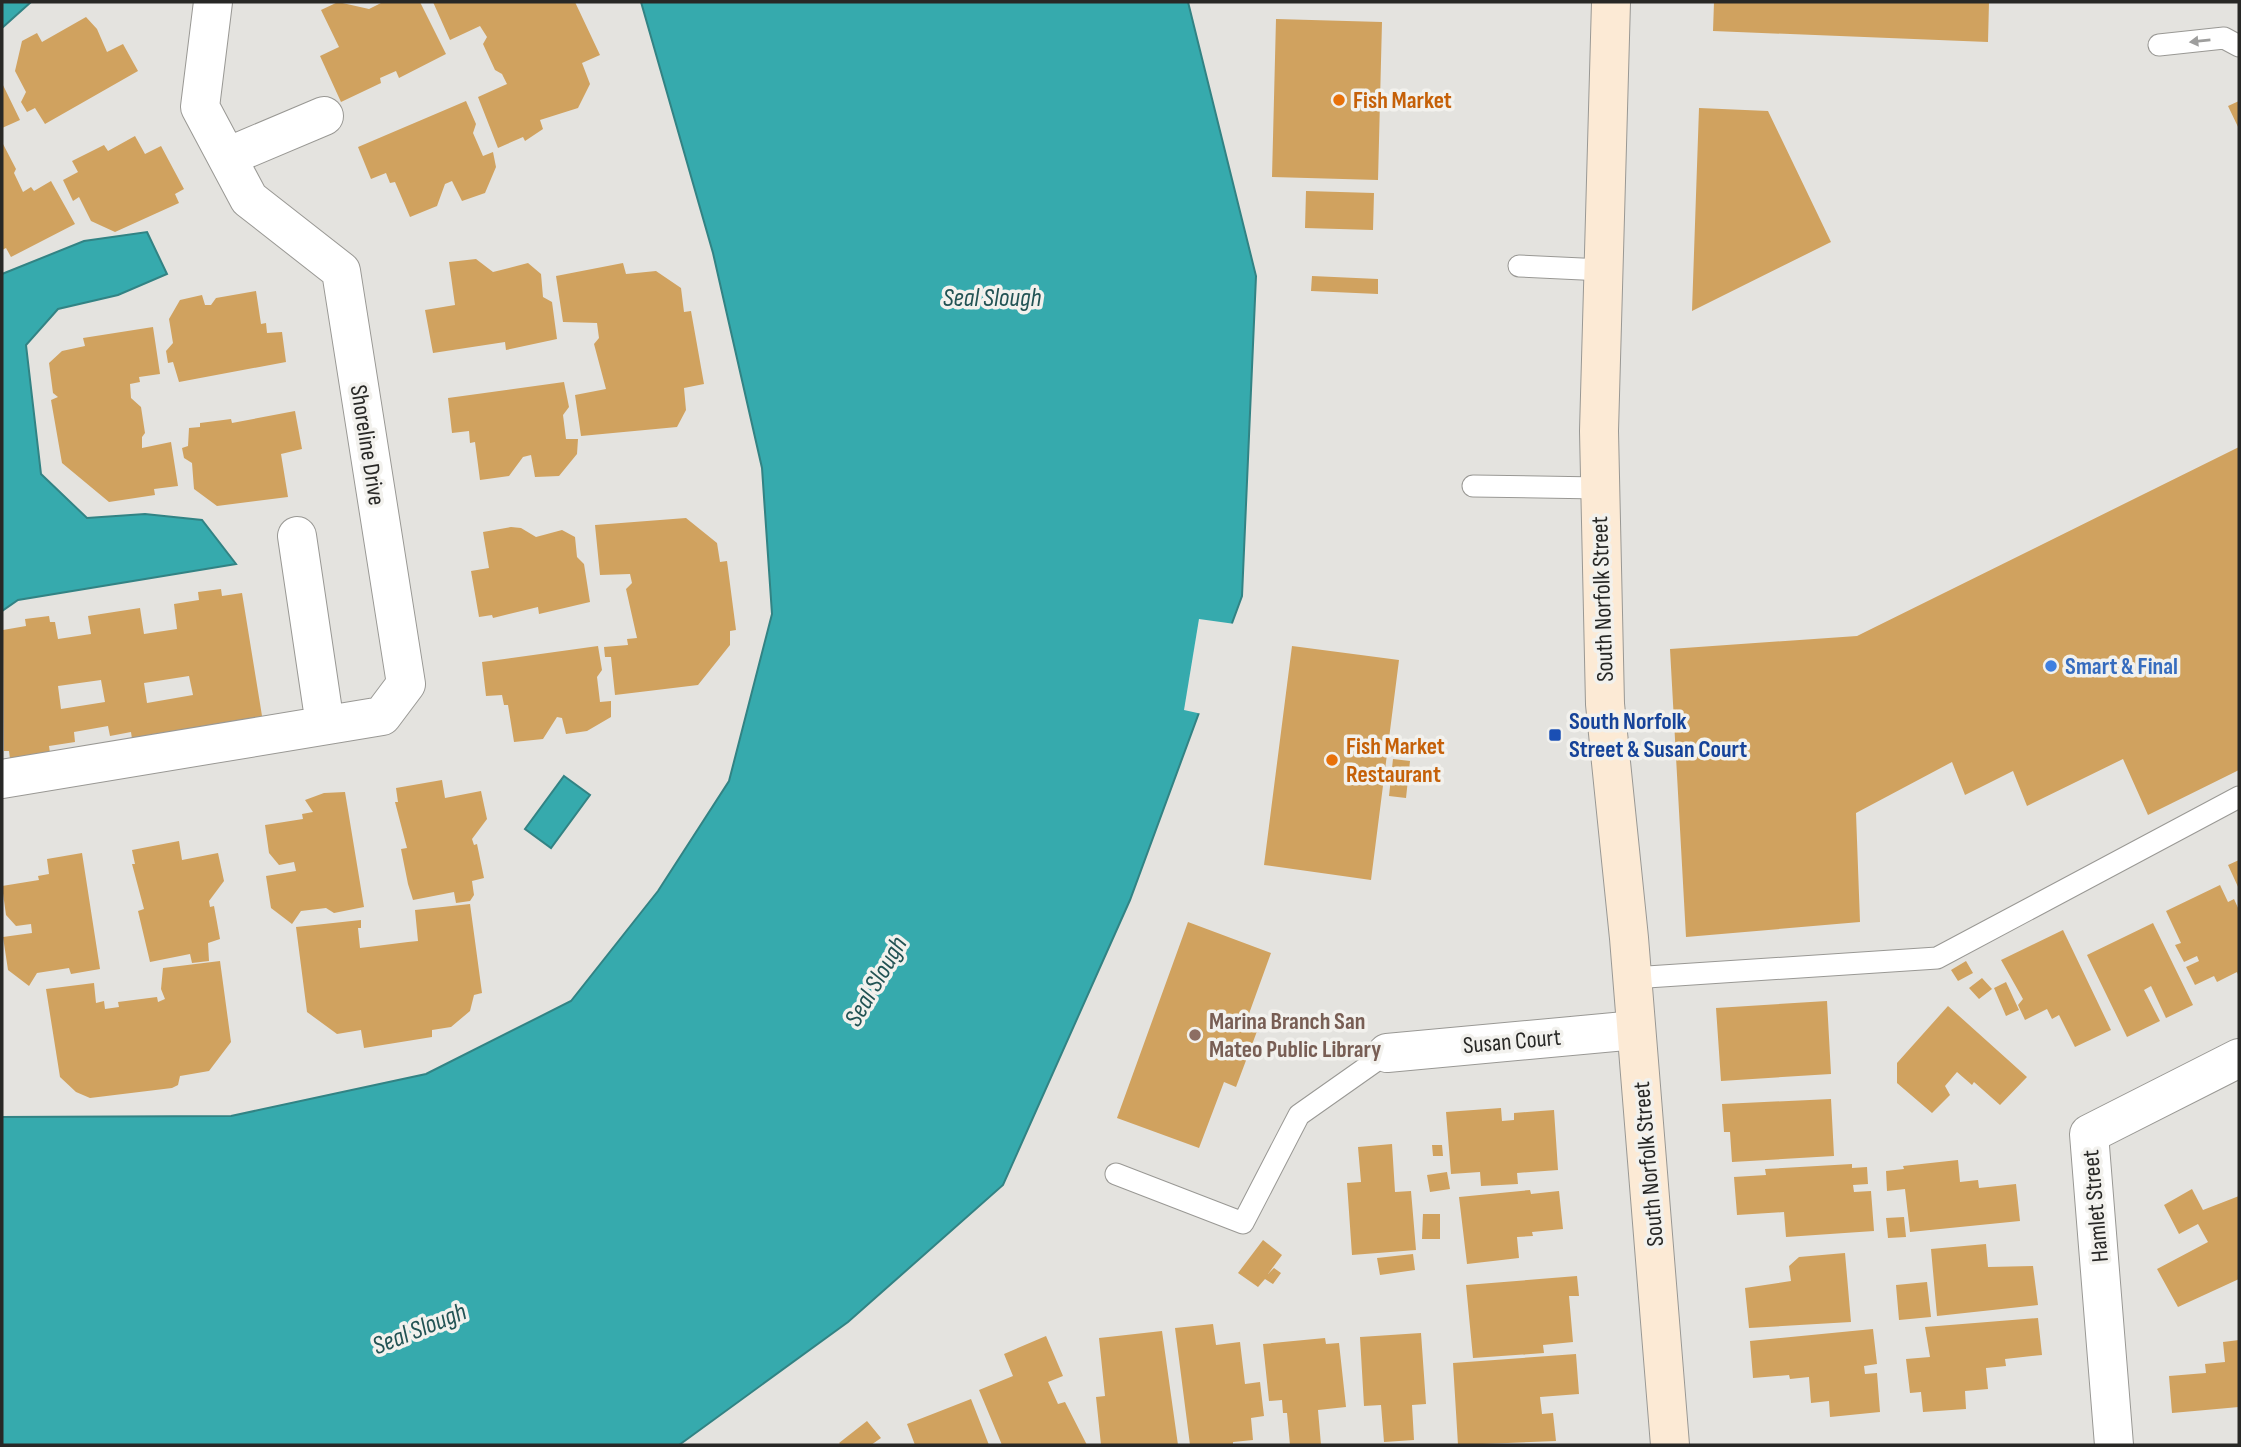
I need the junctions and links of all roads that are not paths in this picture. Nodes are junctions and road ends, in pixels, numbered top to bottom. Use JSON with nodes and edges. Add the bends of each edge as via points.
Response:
{"nodes":[{"id":1,"x":213,"y":2,"type":"edge"},
{"id":2,"x":1611,"y":2,"type":"edge"},
{"id":3,"x":2159,"y":45,"type":"dead end"},
{"id":4,"x":2239,"y":46,"type":"edge"},
{"id":5,"x":324,"y":116,"type":"dead end"},
{"id":6,"x":227,"y":157,"type":"junction"},
{"id":7,"x":1520,"y":266,"type":"dead end"},
{"id":8,"x":1603,"y":270,"type":"junction"},
{"id":9,"x":1473,"y":486,"type":"dead end"},
{"id":10,"x":1599,"y":488,"type":"junction"},
{"id":11,"x":297,"y":536,"type":"dead end"},
{"id":12,"x":325,"y":725,"type":"junction"},
{"id":13,"x":2,"y":779,"type":"edge"},
{"id":14,"x":2239,"y":797,"type":"edge"},
{"id":15,"x":1632,"y":978,"type":"junction"},
{"id":16,"x":1636,"y":1030,"type":"junction"},
{"id":17,"x":1387,"y":1052,"type":"joint"},
{"id":18,"x":2239,"y":1058,"type":"edge"},
{"id":19,"x":1115,"y":1174,"type":"dead end"},
{"id":20,"x":1670,"y":1445,"type":"edge"},
{"id":21,"x":2114,"y":1445,"type":"edge"}],
"edges":[{"from":1,"to":6,"type":"street","name":"Shoreline Drive","via":[[200,107]]},
{"from":2,"to":8,"type":"main road","name":"South Norfolk Street"},
{"from":4,"to":3,"type":"lane","one_way":true,"via":[[2224,38]]},
{"from":5,"to":6,"type":"street"},
{"from":6,"to":12,"type":"street","name":"Shoreline Drive","via":[[249,199],[341,271],[406,684],[382,716]]},
{"from":7,"to":8,"type":"lane"},
{"from":8,"to":10,"type":"main road","name":"South Norfolk Street"},
{"from":9,"to":10,"type":"lane"},
{"from":10,"to":15,"type":"main road","name":"South Norfolk Street","via":[[1605,704]]},
{"from":11,"to":12,"type":"street"},
{"from":12,"to":13,"type":"street","name":"Shoreline Drive"},
{"from":14,"to":15,"type":"lane","via":[[1937,958]]},
{"from":15,"to":16,"type":"main road","name":"South Norfolk Street"},
{"from":16,"to":17,"type":"street","name":"Susan Court"},
{"from":16,"to":20,"type":"main road","name":"South Norfolk Street"},
{"from":17,"to":19,"type":"lane","via":[[1299,1115],[1243,1223]]},
{"from":18,"to":21,"type":"street","name":"Hamlet Street","via":[[2089,1134]]}]}
